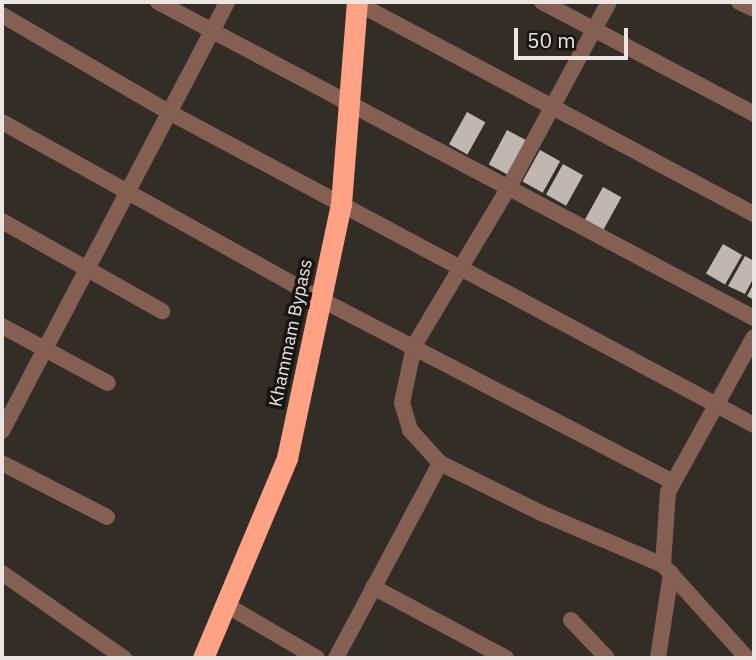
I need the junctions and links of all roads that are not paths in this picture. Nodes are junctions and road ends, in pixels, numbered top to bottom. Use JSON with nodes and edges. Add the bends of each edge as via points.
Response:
{"nodes":[{"id":1,"x":158,"y":2,"type":"edge"},
{"id":2,"x":227,"y":2,"type":"edge"},
{"id":3,"x":356,"y":2,"type":"edge"},
{"id":4,"x":542,"y":2,"type":"edge"},
{"id":5,"x":609,"y":2,"type":"edge"},
{"id":6,"x":739,"y":2,"type":"edge"},
{"id":7,"x":754,"y":9,"type":"edge"},
{"id":8,"x":2,"y":15,"type":"edge"},
{"id":9,"x":212,"y":30,"type":"junction"},
{"id":10,"x":594,"y":30,"type":"junction"},
{"id":11,"x":351,"y":104,"type":"junction"},
{"id":12,"x":551,"y":106,"type":"junction"},
{"id":13,"x":167,"y":111,"type":"junction"},
{"id":14,"x":754,"y":114,"type":"edge"},
{"id":15,"x":2,"y":122,"type":"edge"},
{"id":16,"x":509,"y":187,"type":"junction"},
{"id":17,"x":126,"y":190,"type":"junction"},
{"id":18,"x":341,"y":204,"type":"junction"},
{"id":19,"x":754,"y":214,"type":"edge"},
{"id":20,"x":2,"y":221,"type":"edge"},
{"id":21,"x":86,"y":268,"type":"junction"},
{"id":22,"x":461,"y":268,"type":"junction"},
{"id":23,"x":324,"y":300,"type":"junction"},
{"id":24,"x":162,"y":310,"type":"dead end"},
{"id":25,"x":754,"y":318,"type":"edge"},
{"id":26,"x":2,"y":326,"type":"edge"},
{"id":27,"x":754,"y":337,"type":"edge"},
{"id":28,"x":414,"y":346,"type":"junction"},
{"id":29,"x":43,"y":349,"type":"junction"},
{"id":30,"x":108,"y":383,"type":"dead end"},
{"id":31,"x":716,"y":404,"type":"junction"},
{"id":32,"x":754,"y":425,"type":"edge"},
{"id":33,"x":2,"y":431,"type":"edge"},
{"id":34,"x":2,"y":463,"type":"edge"},
{"id":35,"x":440,"y":463,"type":"junction"},
{"id":36,"x":673,"y":482,"type":"junction"},
{"id":37,"x":107,"y":517,"type":"dead end"},
{"id":38,"x":667,"y":569,"type":"junction"},
{"id":39,"x":2,"y":573,"type":"edge"},
{"id":40,"x":373,"y":587,"type":"junction"},
{"id":41,"x":228,"y":606,"type":"junction"},
{"id":42,"x":571,"y":620,"type":"dead end"},
{"id":43,"x":124,"y":658,"type":"edge"},
{"id":44,"x":203,"y":658,"type":"edge"},
{"id":45,"x":317,"y":658,"type":"edge"},
{"id":46,"x":335,"y":658,"type":"edge"},
{"id":47,"x":506,"y":658,"type":"edge"},
{"id":48,"x":607,"y":658,"type":"edge"},
{"id":49,"x":658,"y":658,"type":"edge"},
{"id":50,"x":747,"y":658,"type":"edge"}],
"edges":[{"from":1,"to":9,"type":"street"},
{"from":2,"to":9,"type":"street"},
{"from":3,"to":11,"type":"highway","name":"Khammam Bypass"},
{"from":3,"to":12,"type":"street"},
{"from":4,"to":10,"type":"street"},
{"from":5,"to":10,"type":"street"},
{"from":6,"to":7,"type":"street"},
{"from":8,"to":13,"type":"street"},
{"from":9,"to":11,"type":"street"},
{"from":9,"to":13,"type":"street"},
{"from":10,"to":12,"type":"street"},
{"from":10,"to":14,"type":"street"},
{"from":11,"to":16,"type":"street"},
{"from":11,"to":18,"type":"highway","name":"Khammam Bypass"},
{"from":12,"to":16,"type":"street"},
{"from":12,"to":19,"type":"street"},
{"from":13,"to":17,"type":"street"},
{"from":13,"to":18,"type":"street"},
{"from":15,"to":17,"type":"street"},
{"from":16,"to":22,"type":"street"},
{"from":16,"to":25,"type":"street"},
{"from":17,"to":21,"type":"street"},
{"from":17,"to":23,"type":"street"},
{"from":18,"to":22,"type":"street"},
{"from":18,"to":23,"type":"highway","name":"Khammam Bypass"},
{"from":20,"to":21,"type":"street"},
{"from":21,"to":24,"type":"street"},
{"from":21,"to":29,"type":"street"},
{"from":22,"to":28,"type":"street"},
{"from":22,"to":31,"type":"street"},
{"from":23,"to":28,"type":"street"},
{"from":23,"to":41,"type":"highway","name":"Khammam Bypass","via":[[287,458]]},
{"from":26,"to":29,"type":"street"},
{"from":27,"to":31,"type":"street"},
{"from":28,"to":35,"type":"street","via":[[402,403],[410,430]]},
{"from":28,"to":36,"type":"street"},
{"from":29,"to":30,"type":"street"},
{"from":29,"to":33,"type":"street"},
{"from":31,"to":32,"type":"street"},
{"from":31,"to":36,"type":"street"},
{"from":34,"to":37,"type":"street"},
{"from":35,"to":38,"type":"street"},
{"from":35,"to":40,"type":"street"},
{"from":36,"to":38,"type":"street","via":[[668,492]]},
{"from":38,"to":49,"type":"street"},
{"from":38,"to":50,"type":"street"},
{"from":39,"to":43,"type":"street"},
{"from":40,"to":46,"type":"street"},
{"from":40,"to":47,"type":"street"},
{"from":41,"to":44,"type":"highway","name":"Khammam Bypass"},
{"from":41,"to":45,"type":"street"},
{"from":42,"to":48,"type":"street"}]}
